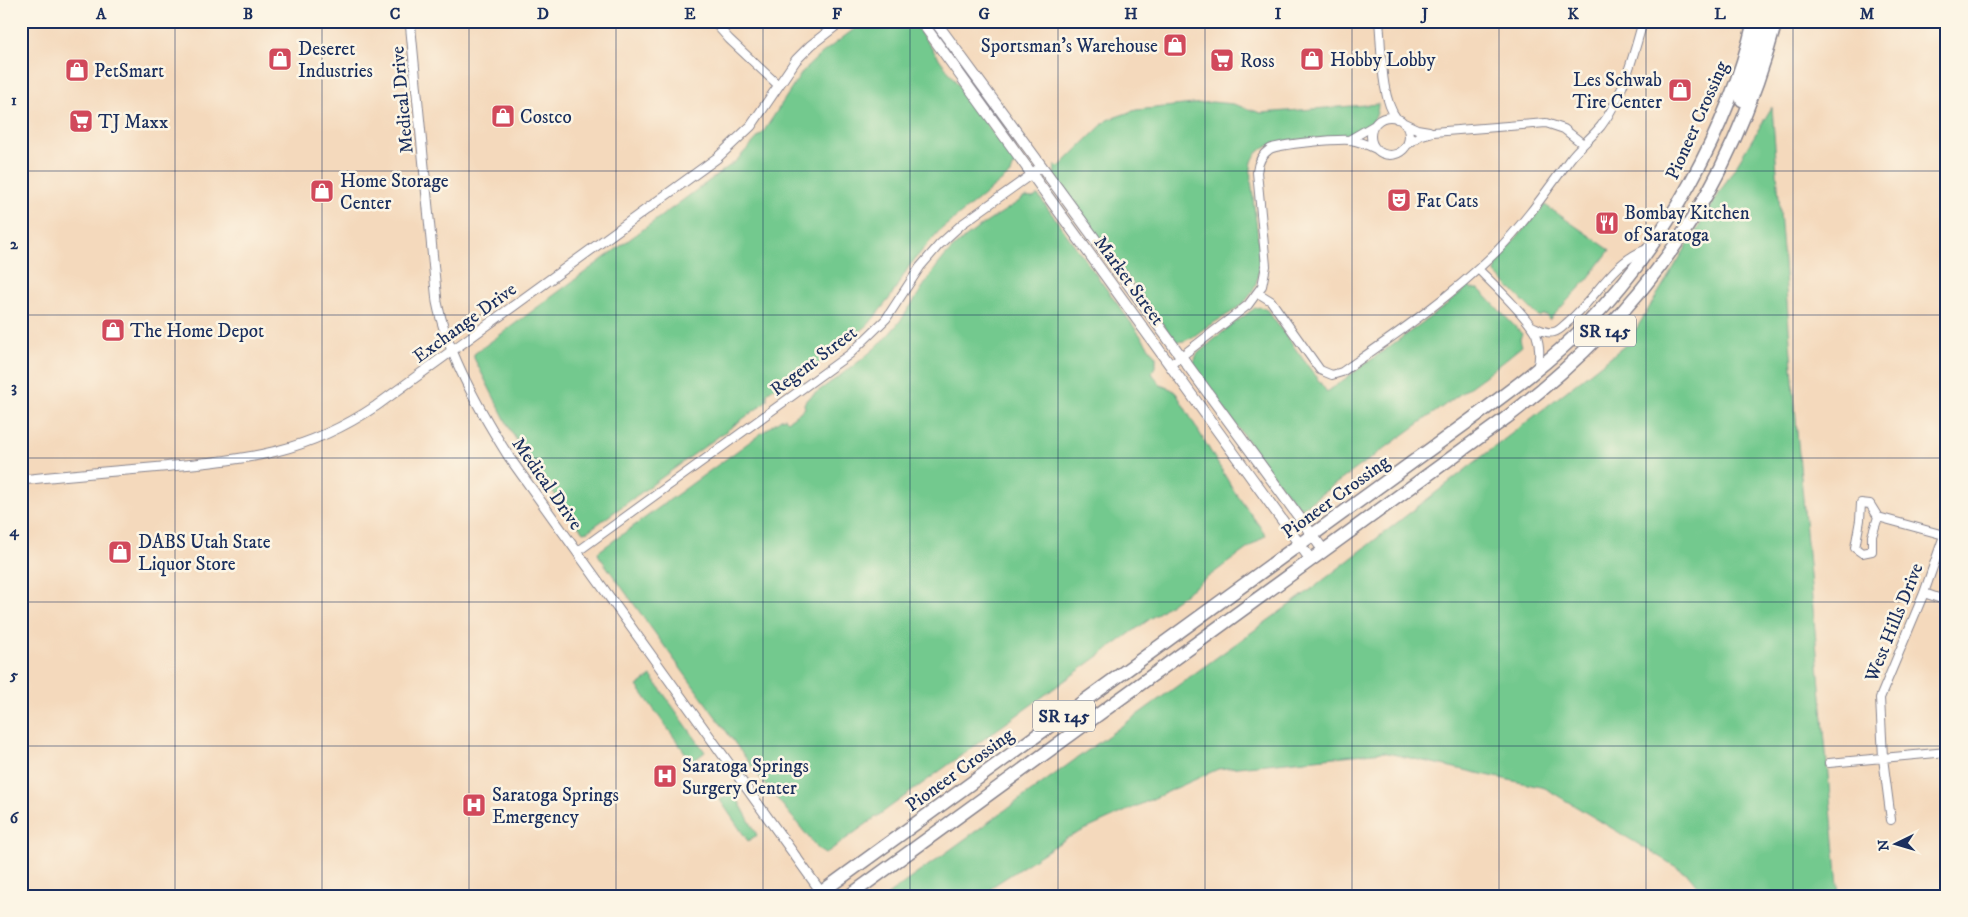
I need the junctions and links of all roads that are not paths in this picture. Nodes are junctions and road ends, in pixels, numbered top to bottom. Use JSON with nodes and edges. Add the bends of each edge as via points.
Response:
{"nodes":[{"id":1,"x":410,"y":21,"type":"edge"},
{"id":2,"x":712,"y":21,"type":"edge"},
{"id":3,"x":842,"y":21,"type":"edge"},
{"id":4,"x":921,"y":21,"type":"edge"},
{"id":5,"x":935,"y":21,"type":"edge"},
{"id":6,"x":1379,"y":21,"type":"edge"},
{"id":7,"x":1643,"y":21,"type":"edge"},
{"id":8,"x":1754,"y":21,"type":"edge"},
{"id":9,"x":1766,"y":21,"type":"edge"},
{"id":10,"x":1776,"y":21,"type":"edge"},
{"id":11,"x":778,"y":85,"type":"junction"},
{"id":12,"x":1386,"y":96,"type":"junction"},
{"id":13,"x":1400,"y":120,"type":"junction"},
{"id":14,"x":1376,"y":123,"type":"junction"},
{"id":15,"x":1433,"y":132,"type":"junction"},
{"id":16,"x":1349,"y":140,"type":"junction"},
{"id":17,"x":1583,"y":144,"type":"junction"},
{"id":18,"x":1407,"y":145,"type":"junction"},
{"id":19,"x":1376,"y":149,"type":"junction"},
{"id":20,"x":1040,"y":165,"type":"junction"},
{"id":21,"x":1720,"y":169,"type":"junction"},
{"id":22,"x":1032,"y":174,"type":"junction"},
{"id":23,"x":1648,"y":249,"type":"junction"},
{"id":24,"x":1478,"y":269,"type":"junction"},
{"id":25,"x":1258,"y":293,"type":"junction"},
{"id":26,"x":1532,"y":326,"type":"junction"},
{"id":27,"x":453,"y":350,"type":"junction"},
{"id":28,"x":1180,"y":356,"type":"junction"},
{"id":29,"x":1170,"y":365,"type":"junction"},
{"id":30,"x":1537,"y":369,"type":"junction"},
{"id":31,"x":21,"y":480,"type":"edge"},
{"id":32,"x":1878,"y":518,"type":"junction"},
{"id":33,"x":1947,"y":527,"type":"edge"},
{"id":34,"x":1944,"y":535,"type":"junction"},
{"id":35,"x":1312,"y":536,"type":"junction"},
{"id":36,"x":1300,"y":544,"type":"junction"},
{"id":37,"x":1324,"y":551,"type":"junction"},
{"id":38,"x":577,"y":552,"type":"junction"},
{"id":39,"x":1311,"y":560,"type":"junction"},
{"id":40,"x":1924,"y":593,"type":"junction"},
{"id":41,"x":1947,"y":601,"type":"edge"},
{"id":42,"x":1947,"y":752,"type":"edge"},
{"id":43,"x":1883,"y":758,"type":"junction"},
{"id":44,"x":1829,"y":763,"type":"dead end"},
{"id":45,"x":1891,"y":820,"type":"dead end"},
{"id":46,"x":821,"y":894,"type":"edge"},
{"id":47,"x":849,"y":896,"type":"edge"}],
"edges":[{"from":1,"to":27,"type":"street","name":"Medical Drive","via":[[436,293]]},
{"from":2,"to":11,"type":"street"},
{"from":3,"to":11,"type":"street","name":"Exchange Drive","via":[[804,52]]},
{"from":4,"to":22,"type":"main road","name":"Market Street"},
{"from":5,"to":20,"type":"main road","name":"Market Street"},
{"from":6,"to":12,"type":"street"},
{"from":7,"to":17,"type":"street","via":[[1630,65],[1611,110]]},
{"from":8,"to":23,"type":"highway","name":"Pioneer Crossing","number":"SR 145","via":[[1739,74],[1711,142],[1678,203]]},
{"from":9,"to":21,"type":"highway"},
{"from":10,"to":21,"type":"highway","name":"Pioneer Crossing","number":"SR 145","via":[[1754,92]]},
{"from":11,"to":27,"type":"street","name":"Exchange Drive","via":[[751,126],[717,158]]},
{"from":12,"to":13,"type":"street","via":[[1390,109]]},
{"from":12,"to":14,"type":"street","via":[[1384,111]]},
{"from":13,"to":14,"type":"street","via":[[1387,118]]},
{"from":13,"to":15,"type":"street","via":[[1417,129]]},
{"from":13,"to":18,"type":"street","via":[[1409,133]]},
{"from":14,"to":16,"type":"street"},
{"from":14,"to":19,"type":"street","via":[[1371,137]]},
{"from":15,"to":17,"type":"street","via":[[1546,123],[1564,130]]},
{"from":15,"to":18,"type":"street","via":[[1419,136]]},
{"from":16,"to":19,"type":"street"},
{"from":16,"to":25,"type":"street","via":[[1279,146],[1262,157],[1257,172],[1266,266]]},
{"from":17,"to":24,"type":"street","via":[[1525,220]]},
{"from":18,"to":19,"type":"street","via":[[1392,155]]},
{"from":20,"to":22,"type":"street","name":"Regent Street"},
{"from":20,"to":28,"type":"main road","name":"Market Street"},
{"from":21,"to":37,"type":"highway","name":"Pioneer Crossing","number":"SR 145","via":[[1663,264],[1575,361],[1506,418]]},
{"from":22,"to":29,"type":"main road","name":"Market Street"},
{"from":22,"to":38,"type":"street","name":"Regent Street","via":[[962,224],[939,245],[920,267],[886,319],[855,350]]},
{"from":23,"to":26,"type":"street","via":[[1621,264],[1559,330],[1548,333]]},
{"from":23,"to":30,"type":"highway","name":"Pioneer Crossing","number":"SR 145","via":[[1600,310]]},
{"from":24,"to":25,"type":"street","via":[[1437,304],[1335,374],[1320,370],[1271,301]]},
{"from":24,"to":26,"type":"street"},
{"from":25,"to":28,"type":"street","via":[[1248,305]]},
{"from":26,"to":30,"type":"street","via":[[1538,343]]},
{"from":27,"to":31,"type":"street","name":"Exchange Drive","via":[[361,416],[330,433],[285,450],[233,460]]},
{"from":27,"to":38,"type":"street","name":"Medical Drive","via":[[499,442]]},
{"from":28,"to":29,"type":"street"},
{"from":28,"to":35,"type":"main road","name":"Market Street"},
{"from":29,"to":36,"type":"main road","name":"Market Street"},
{"from":30,"to":35,"type":"highway","name":"Pioneer Crossing","number":"SR 145"},
{"from":32,"to":32,"type":"street","via":[[1872,536],[1872,550],[1862,553],[1855,548],[1861,503],[1870,504]]},
{"from":32,"to":34,"type":"street"},
{"from":33,"to":34,"type":"street","name":"West Hills Drive"},
{"from":34,"to":40,"type":"street","name":"West Hills Drive"},
{"from":35,"to":36,"type":"highway","name":"Pioneer Crossing","number":"SR 145"},
{"from":35,"to":37,"type":"main road","name":"Market Street"},
{"from":36,"to":39,"type":"main road","name":"Market Street"},
{"from":36,"to":46,"type":"highway","name":"Pioneer Crossing","number":"SR 145"},
{"from":37,"to":39,"type":"highway","name":"Pioneer Crossing","number":"SR 145"},
{"from":38,"to":46,"type":"street","name":"Medical Drive"},
{"from":39,"to":47,"type":"highway","name":"Pioneer Crossing","number":"SR 145"},
{"from":40,"to":41,"type":"street"},
{"from":40,"to":43,"type":"street","name":"West Hills Drive","via":[[1880,698]]},
{"from":42,"to":43,"type":"street"},
{"from":43,"to":44,"type":"street"},
{"from":43,"to":45,"type":"street","name":"West Hills Drive"}]}
